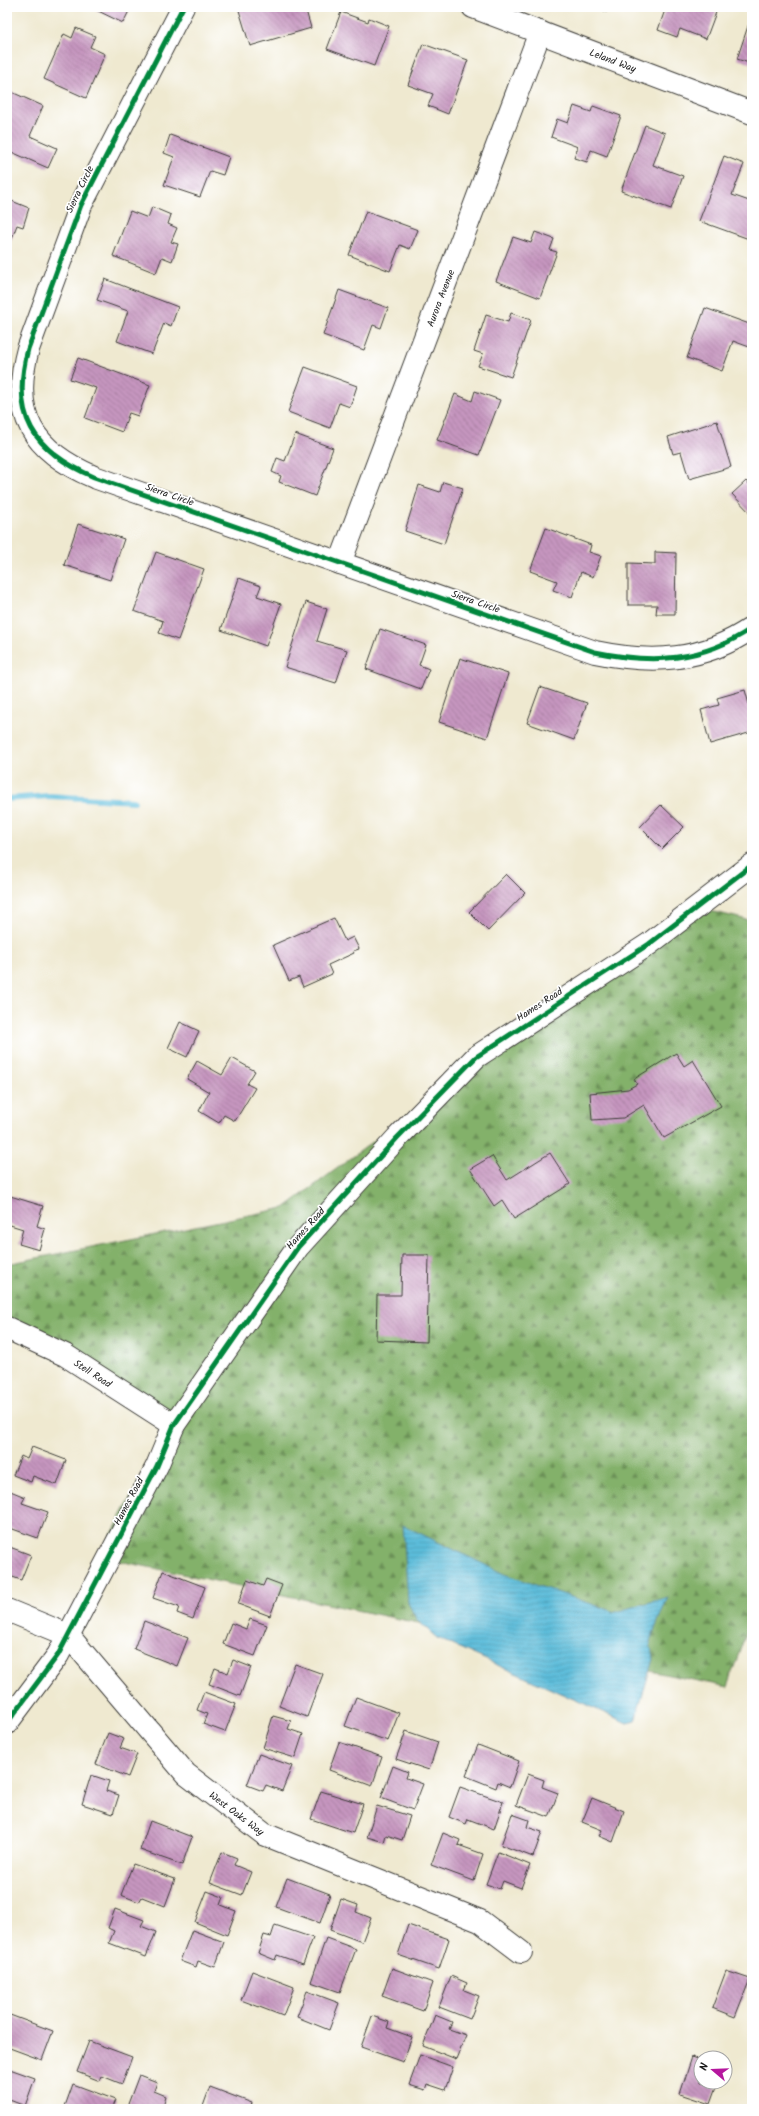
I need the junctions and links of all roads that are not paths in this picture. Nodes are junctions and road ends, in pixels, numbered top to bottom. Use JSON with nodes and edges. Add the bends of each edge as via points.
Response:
{"nodes":[{"id":1,"x":183,"y":7,"type":"edge"},
{"id":2,"x":473,"y":7,"type":"edge"},
{"id":3,"x":540,"y":32,"type":"junction"},
{"id":4,"x":752,"y":113,"type":"edge"},
{"id":5,"x":340,"y":563,"type":"junction"},
{"id":6,"x":752,"y":628,"type":"edge"},
{"id":7,"x":752,"y":865,"type":"edge"},
{"id":8,"x":7,"y":1328,"type":"edge"},
{"id":9,"x":174,"y":1425,"type":"junction"},
{"id":10,"x":7,"y":1610,"type":"edge"},
{"id":11,"x":68,"y":1635,"type":"junction"},
{"id":12,"x":7,"y":1723,"type":"edge"},
{"id":13,"x":521,"y":1952,"type":"dead end"}],
"edges":[{"from":1,"to":5,"type":"street","name":"Sierra Circle","via":[[73,222],[22,370],[21,392],[24,409],[31,428],[43,446],[74,469]]},
{"from":2,"to":3,"type":"street","name":"Leland Way"},
{"from":3,"to":4,"type":"street","name":"Leland Way"},
{"from":3,"to":5,"type":"street","name":"Aurora Avenue"},
{"from":5,"to":6,"type":"street","name":"Sierra Circle","via":[[595,652],[616,656],[638,659],[679,657],[719,647]]},
{"from":7,"to":9,"type":"street","name":"Hames Road","via":[[649,944],[476,1058],[397,1138],[298,1247]]},
{"from":8,"to":9,"type":"street","name":"Stell Road","via":[[66,1355]]},
{"from":9,"to":11,"type":"street","name":"Hames Road","via":[[157,1466]]},
{"from":10,"to":11,"type":"street"},
{"from":11,"to":12,"type":"street","name":"Hames Road","via":[[58,1655]]},
{"from":11,"to":13,"type":"street","name":"West Oaks Way","via":[[186,1774],[264,1834],[480,1921]]}]}
